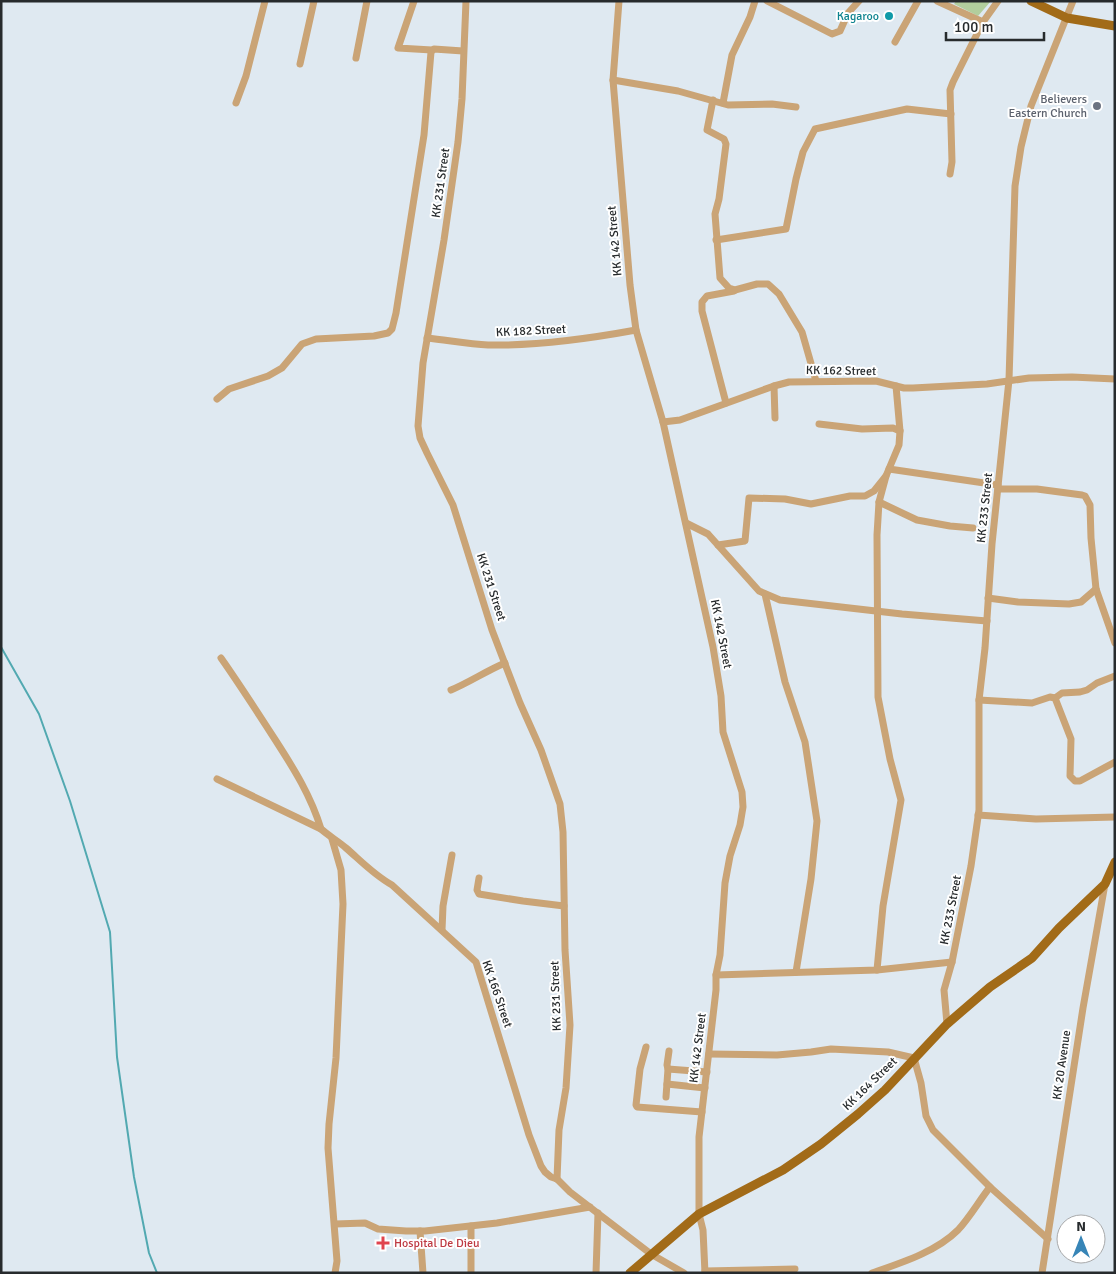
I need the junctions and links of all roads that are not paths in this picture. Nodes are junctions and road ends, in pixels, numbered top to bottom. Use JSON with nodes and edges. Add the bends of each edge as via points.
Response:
{"nodes":[{"id":1,"x":265,"y":1,"type":"edge"},
{"id":2,"x":314,"y":1,"type":"edge"},
{"id":3,"x":368,"y":1,"type":"edge"},
{"id":4,"x":414,"y":1,"type":"edge"},
{"id":5,"x":466,"y":1,"type":"edge"},
{"id":6,"x":619,"y":1,"type":"edge"},
{"id":7,"x":755,"y":1,"type":"edge"},
{"id":8,"x":767,"y":1,"type":"edge"},
{"id":9,"x":859,"y":1,"type":"edge"},
{"id":10,"x":918,"y":1,"type":"edge"},
{"id":11,"x":937,"y":1,"type":"edge"},
{"id":12,"x":998,"y":1,"type":"edge"},
{"id":13,"x":1031,"y":1,"type":"edge"},
{"id":14,"x":1073,"y":1,"type":"edge"},
{"id":15,"x":1067,"y":18,"type":"junction"},
{"id":16,"x":983,"y":22,"type":"junction"},
{"id":17,"x":1114,"y":26,"type":"edge"},
{"id":18,"x":895,"y":42,"type":"dead end"},
{"id":19,"x":432,"y":50,"type":"junction"},
{"id":20,"x":463,"y":50,"type":"junction"},
{"id":21,"x":356,"y":58,"type":"dead end"},
{"id":22,"x":300,"y":64,"type":"dead end"},
{"id":23,"x":613,"y":80,"type":"junction"},
{"id":24,"x":713,"y":100,"type":"junction"},
{"id":25,"x":723,"y":103,"type":"junction"},
{"id":26,"x":236,"y":104,"type":"dead end"},
{"id":27,"x":796,"y":107,"type":"dead end"},
{"id":28,"x":950,"y":114,"type":"junction"},
{"id":29,"x":950,"y":174,"type":"dead end"},
{"id":30,"x":716,"y":240,"type":"junction"},
{"id":31,"x":735,"y":290,"type":"junction"},
{"id":32,"x":636,"y":330,"type":"junction"},
{"id":33,"x":427,"y":338,"type":"junction"},
{"id":34,"x":1115,"y":379,"type":"edge"},
{"id":35,"x":1009,"y":380,"type":"junction"},
{"id":36,"x":816,"y":381,"type":"junction"},
{"id":37,"x":774,"y":386,"type":"junction"},
{"id":38,"x":896,"y":386,"type":"junction"},
{"id":39,"x":218,"y":399,"type":"dead end"},
{"id":40,"x":726,"y":403,"type":"junction"},
{"id":41,"x":775,"y":418,"type":"dead end"},
{"id":42,"x":663,"y":422,"type":"junction"},
{"id":43,"x":819,"y":424,"type":"dead end"},
{"id":44,"x":900,"y":431,"type":"junction"},
{"id":45,"x":887,"y":473,"type":"junction"},
{"id":46,"x":998,"y":487,"type":"junction"},
{"id":47,"x":879,"y":502,"type":"junction"},
{"id":48,"x":686,"y":524,"type":"junction"},
{"id":49,"x":973,"y":528,"type":"dead end"},
{"id":50,"x":718,"y":545,"type":"junction"},
{"id":51,"x":1096,"y":588,"type":"junction"},
{"id":52,"x":765,"y":594,"type":"junction"},
{"id":53,"x":988,"y":598,"type":"junction"},
{"id":54,"x":877,"y":611,"type":"junction"},
{"id":55,"x":987,"y":622,"type":"junction"},
{"id":56,"x":1115,"y":643,"type":"edge"},
{"id":57,"x":221,"y":658,"type":"dead end"},
{"id":58,"x":505,"y":663,"type":"junction"},
{"id":59,"x":1115,"y":676,"type":"edge"},
{"id":60,"x":451,"y":690,"type":"dead end"},
{"id":61,"x":1054,"y":698,"type":"junction"},
{"id":62,"x":980,"y":700,"type":"junction"},
{"id":63,"x":1115,"y":762,"type":"edge"},
{"id":64,"x":217,"y":779,"type":"dead end"},
{"id":65,"x":978,"y":815,"type":"junction"},
{"id":66,"x":1115,"y":817,"type":"edge"},
{"id":67,"x":321,"y":829,"type":"junction"},
{"id":68,"x":332,"y":839,"type":"junction"},
{"id":69,"x":452,"y":855,"type":"dead end"},
{"id":70,"x":1115,"y":862,"type":"edge"},
{"id":71,"x":480,"y":878,"type":"dead end"},
{"id":72,"x":1105,"y":884,"type":"junction"},
{"id":73,"x":564,"y":906,"type":"junction"},
{"id":74,"x":442,"y":930,"type":"junction"},
{"id":75,"x":952,"y":962,"type":"junction"},
{"id":76,"x":877,"y":970,"type":"junction"},
{"id":77,"x":796,"y":972,"type":"junction"},
{"id":78,"x":716,"y":975,"type":"junction"},
{"id":79,"x":947,"y":1024,"type":"junction"},
{"id":80,"x":646,"y":1047,"type":"dead end"},
{"id":81,"x":669,"y":1051,"type":"dead end"},
{"id":82,"x":709,"y":1054,"type":"junction"},
{"id":83,"x":914,"y":1058,"type":"junction"},
{"id":84,"x":668,"y":1069,"type":"junction"},
{"id":85,"x":707,"y":1072,"type":"junction"},
{"id":86,"x":667,"y":1084,"type":"junction"},
{"id":87,"x":705,"y":1088,"type":"junction"},
{"id":88,"x":666,"y":1097,"type":"dead end"},
{"id":89,"x":702,"y":1112,"type":"junction"},
{"id":90,"x":557,"y":1179,"type":"junction"},
{"id":91,"x":990,"y":1187,"type":"junction"},
{"id":92,"x":590,"y":1207,"type":"junction"},
{"id":93,"x":598,"y":1213,"type":"junction"},
{"id":94,"x":699,"y":1214,"type":"junction"},
{"id":95,"x":335,"y":1224,"type":"junction"},
{"id":96,"x":471,"y":1226,"type":"junction"},
{"id":97,"x":420,"y":1231,"type":"junction"},
{"id":98,"x":1048,"y":1239,"type":"junction"},
{"id":99,"x":651,"y":1254,"type":"junction"},
{"id":100,"x":795,"y":1268,"type":"dead end"},
{"id":101,"x":705,"y":1272,"type":"edge"},
{"id":102,"x":335,"y":1273,"type":"edge"},
{"id":103,"x":423,"y":1273,"type":"edge"},
{"id":104,"x":471,"y":1273,"type":"edge"},
{"id":105,"x":596,"y":1273,"type":"edge"},
{"id":106,"x":630,"y":1273,"type":"edge"},
{"id":107,"x":684,"y":1273,"type":"edge"},
{"id":108,"x":872,"y":1273,"type":"edge"},
{"id":109,"x":1042,"y":1273,"type":"edge"}],
"edges":[{"from":1,"to":26,"type":"street"},
{"from":2,"to":22,"type":"street"},
{"from":3,"to":21,"type":"street"},
{"from":4,"to":19,"type":"street","via":[[398,48]]},
{"from":5,"to":20,"type":"street","name":"KK 231 Street"},
{"from":6,"to":23,"type":"street","name":"KK 142 Street"},
{"from":7,"to":25,"type":"street","via":[[732,55]]},
{"from":8,"to":9,"type":"street","via":[[832,34],[840,31],[848,13]]},
{"from":10,"to":18,"type":"street"},
{"from":11,"to":16,"type":"street"},
{"from":12,"to":16,"type":"street"},
{"from":13,"to":15,"type":"main road"},
{"from":14,"to":15,"type":"street","name":"KK 233 Street"},
{"from":15,"to":17,"type":"main road"},
{"from":15,"to":35,"type":"street","name":"KK 233 Street","via":[[1031,106],[1021,147],[1015,186]]},
{"from":16,"to":28,"type":"street","via":[[952,85]]},
{"from":19,"to":20,"type":"street"},
{"from":19,"to":39,"type":"street","via":[[424,135],[392,329],[374,336],[332,337],[302,344],[282,368],[229,389]]},
{"from":20,"to":33,"type":"street","name":"KK 231 Street","via":[[458,142]]},
{"from":23,"to":24,"type":"street"},
{"from":23,"to":32,"type":"street","name":"KK 142 Street"},
{"from":24,"to":25,"type":"street"},
{"from":24,"to":30,"type":"street","via":[[707,130],[724,139],[726,144],[715,214]]},
{"from":25,"to":27,"type":"street","via":[[732,106],[772,104]]},
{"from":28,"to":29,"type":"street"},
{"from":28,"to":30,"type":"street","via":[[906,108],[815,129],[803,152],[786,229]]},
{"from":30,"to":31,"type":"street","via":[[720,278]]},
{"from":31,"to":36,"type":"street","via":[[768,284],[779,294],[802,332]]},
{"from":31,"to":40,"type":"street","via":[[707,296],[702,302]]},
{"from":32,"to":33,"type":"street","name":"KK 182 Street","via":[[583,340],[536,344],[487,345]]},
{"from":32,"to":42,"type":"street","name":"KK 142 Street"},
{"from":33,"to":58,"type":"street","name":"KK 231 Street","via":[[420,389],[420,438],[452,505]]},
{"from":34,"to":35,"type":"street","name":"KK 162 Street"},
{"from":35,"to":38,"type":"street","name":"KK 162 Street","via":[[957,387]]},
{"from":35,"to":46,"type":"street","name":"KK 233 Street"},
{"from":36,"to":37,"type":"street","name":"KK 162 Street"},
{"from":36,"to":38,"type":"street","name":"KK 162 Street","via":[[876,380]]},
{"from":37,"to":40,"type":"street","name":"KK 162 Street"},
{"from":37,"to":41,"type":"street"},
{"from":38,"to":44,"type":"street"},
{"from":40,"to":42,"type":"street","name":"KK 162 Street","via":[[680,420]]},
{"from":42,"to":48,"type":"street","name":"KK 142 Street"},
{"from":43,"to":44,"type":"street"},
{"from":44,"to":45,"type":"street","via":[[899,445]]},
{"from":45,"to":46,"type":"street"},
{"from":45,"to":47,"type":"street"},
{"from":45,"to":50,"type":"street","via":[[874,491],[865,496],[812,504],[749,498],[745,541]]},
{"from":46,"to":51,"type":"street","via":[[1085,496],[1090,505]]},
{"from":46,"to":53,"type":"street","name":"KK 233 Street"},
{"from":47,"to":49,"type":"street","via":[[917,520]]},
{"from":47,"to":54,"type":"street"},
{"from":48,"to":50,"type":"street","via":[[708,534]]},
{"from":48,"to":78,"type":"street","name":"KK 142 Street","via":[[714,647],[723,732],[742,792],[743,807],[730,856]]},
{"from":50,"to":52,"type":"street"},
{"from":51,"to":53,"type":"street","via":[[1081,602],[1069,604]]},
{"from":51,"to":56,"type":"street"},
{"from":52,"to":54,"type":"street","via":[[780,600]]},
{"from":52,"to":77,"type":"street","via":[[785,682],[805,742],[817,821]]},
{"from":53,"to":55,"type":"street","name":"KK 233 Street"},
{"from":54,"to":55,"type":"street"},
{"from":54,"to":76,"type":"street","via":[[878,697],[901,800],[883,906]]},
{"from":55,"to":62,"type":"street","name":"KK 233 Street"},
{"from":57,"to":67,"type":"street","via":[[301,779]]},
{"from":58,"to":60,"type":"street"},
{"from":58,"to":73,"type":"street","name":"KK 231 Street","via":[[560,804]]},
{"from":59,"to":61,"type":"street","via":[[1087,690],[1062,693]]},
{"from":61,"to":62,"type":"street","via":[[1032,703]]},
{"from":61,"to":63,"type":"street","via":[[1071,739],[1072,779],[1080,781]]},
{"from":62,"to":65,"type":"street","name":"KK 233 Street"},
{"from":64,"to":67,"type":"street","name":"KK 166 Street"},
{"from":65,"to":66,"type":"street","via":[[1036,820]]},
{"from":65,"to":75,"type":"street","name":"KK 233 Street"},
{"from":67,"to":68,"type":"street","name":"KK 166 Street"},
{"from":68,"to":74,"type":"street","name":"KK 166 Street","via":[[379,878],[392,884]]},
{"from":68,"to":95,"type":"street","via":[[341,870],[343,904],[336,1058],[328,1124]]},
{"from":69,"to":74,"type":"street"},
{"from":70,"to":72,"type":"main road","name":"KK 20 Avenue"},
{"from":71,"to":73,"type":"street","via":[[479,894]]},
{"from":72,"to":79,"type":"main road","name":"KK 164 Street","via":[[1032,958]]},
{"from":72,"to":98,"type":"street","name":"KK 20 Avenue"},
{"from":73,"to":90,"type":"street","name":"KK 231 Street","via":[[570,1025]]},
{"from":74,"to":90,"type":"street","name":"KK 166 Street","via":[[476,962],[529,1135],[541,1166]]},
{"from":75,"to":76,"type":"street"},
{"from":75,"to":79,"type":"street","name":"KK 233 Street","via":[[944,990]]},
{"from":76,"to":77,"type":"street"},
{"from":77,"to":78,"type":"street"},
{"from":78,"to":82,"type":"street","name":"KK 142 Street"},
{"from":79,"to":83,"type":"main road","name":"KK 164 Street"},
{"from":80,"to":89,"type":"street","via":[[640,1070],[637,1107]]},
{"from":81,"to":84,"type":"street"},
{"from":82,"to":83,"type":"street","via":[[777,1055],[830,1049],[888,1052]]},
{"from":82,"to":85,"type":"street","name":"KK 142 Street"},
{"from":83,"to":91,"type":"street","via":[[928,1123]]},
{"from":83,"to":94,"type":"main road","name":"KK 164 Street","via":[[885,1090],[822,1144],[783,1170]]},
{"from":84,"to":85,"type":"street"},
{"from":84,"to":86,"type":"street"},
{"from":85,"to":87,"type":"street","name":"KK 142 Street"},
{"from":86,"to":87,"type":"street"},
{"from":86,"to":88,"type":"street"},
{"from":87,"to":89,"type":"street","name":"KK 142 Street"},
{"from":89,"to":94,"type":"street","name":"KK 142 Street"},
{"from":90,"to":92,"type":"street","name":"KK 166 Street"},
{"from":91,"to":98,"type":"street"},
{"from":91,"to":108,"type":"street","via":[[949,1238],[896,1265]]},
{"from":92,"to":93,"type":"street","name":"KK 166 Street"},
{"from":92,"to":96,"type":"street"},
{"from":93,"to":99,"type":"street","name":"KK 166 Street"},
{"from":93,"to":105,"type":"street"},
{"from":94,"to":99,"type":"main road","name":"KK 164 Street"},
{"from":94,"to":101,"type":"street","name":"KK 142 Street"},
{"from":95,"to":97,"type":"street","via":[[365,1223],[378,1228]]},
{"from":95,"to":102,"type":"street"},
{"from":96,"to":97,"type":"street"},
{"from":96,"to":104,"type":"street"},
{"from":97,"to":103,"type":"street"},
{"from":98,"to":109,"type":"street","name":"KK 20 Avenue"},
{"from":99,"to":106,"type":"main road","name":"KK 164 Street"},
{"from":99,"to":107,"type":"street","name":"KK 166 Street"},
{"from":100,"to":101,"type":"street"}]}
